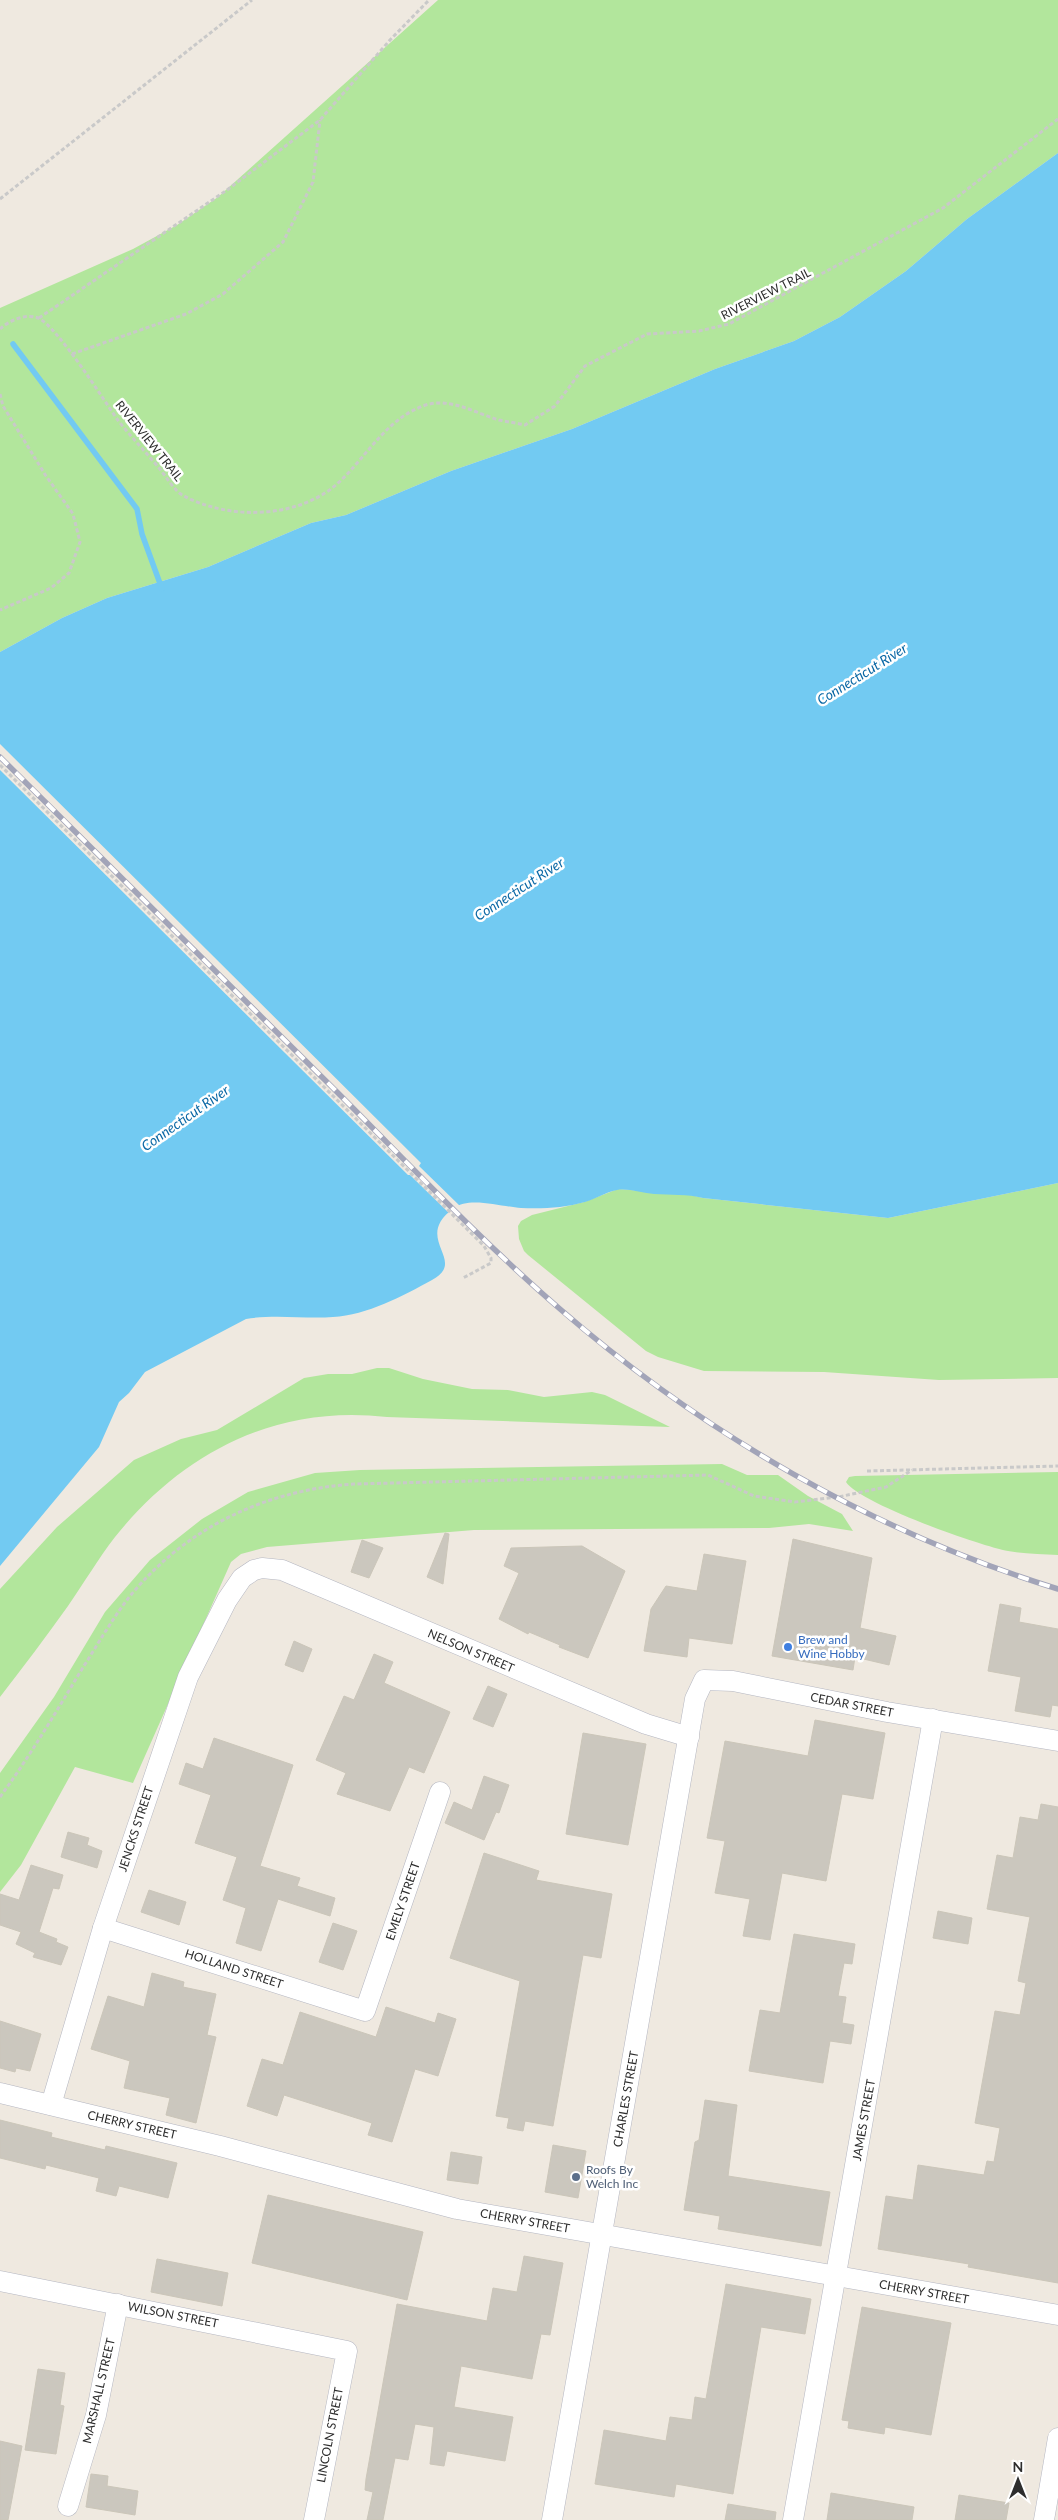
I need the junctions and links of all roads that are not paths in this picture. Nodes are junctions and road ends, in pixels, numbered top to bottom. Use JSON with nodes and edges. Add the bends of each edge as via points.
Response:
{"nodes":[{"id":1,"x":254,"y":1570,"type":"joint"},
{"id":2,"x":933,"y":1719,"type":"junction"},
{"id":3,"x":689,"y":1737,"type":"junction"},
{"id":4,"x":1058,"y":1741,"type":"edge"},
{"id":5,"x":440,"y":1792,"type":"dead end"},
{"id":6,"x":103,"y":1928,"type":"junction"},
{"id":7,"x":365,"y":2011,"type":"joint"},
{"id":8,"x":0,"y":2093,"type":"edge"},
{"id":9,"x":51,"y":2105,"type":"junction"},
{"id":10,"x":602,"y":2235,"type":"junction"},
{"id":11,"x":835,"y":2276,"type":"junction"},
{"id":12,"x":0,"y":2281,"type":"edge"},
{"id":13,"x":118,"y":2304,"type":"junction"},
{"id":14,"x":1058,"y":2315,"type":"edge"},
{"id":15,"x":347,"y":2351,"type":"joint"},
{"id":16,"x":1058,"y":2438,"type":"edge"},
{"id":17,"x":68,"y":2506,"type":"dead end"},
{"id":18,"x":314,"y":2520,"type":"edge"},
{"id":19,"x":552,"y":2520,"type":"edge"},
{"id":20,"x":793,"y":2520,"type":"edge"},
{"id":21,"x":1044,"y":2520,"type":"edge"}],
"edges":[{"from":1,"to":3,"type":"street","name":"NELSON STREET","via":[[282,1570],[646,1724]]},
{"from":1,"to":6,"type":"street","name":"JENCKS STREET","via":[[236,1586],[188,1677]]},
{"from":2,"to":3,"type":"street","name":"CEDAR STREET","via":[[733,1681],[704,1680],[695,1699]]},
{"from":2,"to":4,"type":"street","name":"CEDAR STREET"},
{"from":2,"to":11,"type":"street","name":"JAMES STREET"},
{"from":3,"to":10,"type":"street","name":"CHARLES STREET"},
{"from":5,"to":7,"type":"street","name":"EMELY STREET"},
{"from":6,"to":7,"type":"street","name":"HOLLAND STREET"},
{"from":6,"to":9,"type":"street","name":"JENCKS STREET"},
{"from":8,"to":9,"type":"street","name":"CHERRY STREET"},
{"from":9,"to":10,"type":"street","name":"CHERRY STREET","via":[[458,2208]]},
{"from":10,"to":11,"type":"street","name":"CHERRY STREET"},
{"from":10,"to":19,"type":"street","name":"CHARLES STREET"},
{"from":11,"to":14,"type":"street","name":"CHERRY STREET"},
{"from":11,"to":20,"type":"street","name":"JAMES STREET"},
{"from":12,"to":13,"type":"street","name":"WILSON STREET"},
{"from":13,"to":15,"type":"street","name":"WILSON STREET"},
{"from":13,"to":17,"type":"street","name":"MARSHALL STREET","via":[[96,2415]]},
{"from":15,"to":18,"type":"street","name":"LINCOLN STREET"},
{"from":16,"to":21,"type":"street"}]}
